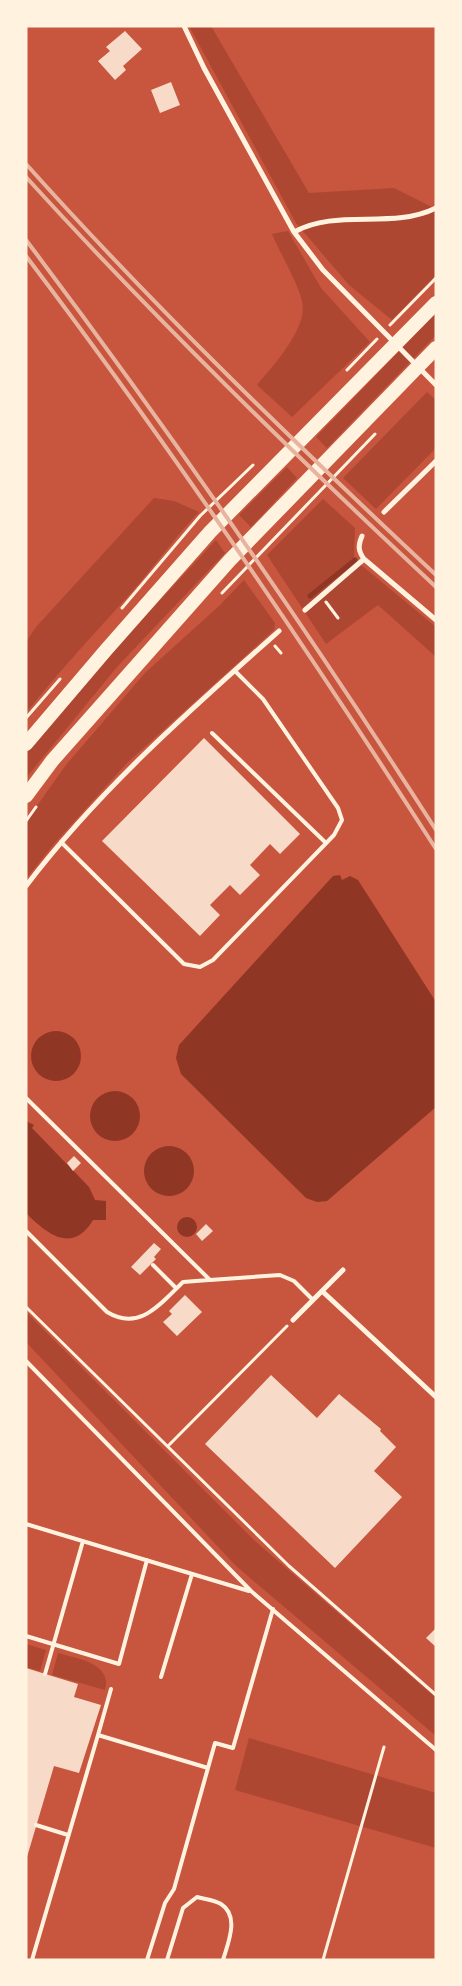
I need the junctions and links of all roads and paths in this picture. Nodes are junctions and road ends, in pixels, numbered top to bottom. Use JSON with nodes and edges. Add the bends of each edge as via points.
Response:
{"nodes":[{"id":1,"x":184,"y":26,"type":"edge"},
{"id":2,"x":436,"y":208,"type":"edge"},
{"id":3,"x":294,"y":232,"type":"junction"},
{"id":4,"x":436,"y":278,"type":"edge"},
{"id":5,"x":436,"y":303,"type":"edge"},
{"id":6,"x":394,"y":322,"type":"dead end"},
{"id":7,"x":432,"y":351,"type":"edge"},
{"id":8,"x":436,"y":385,"type":"edge"},
{"id":9,"x":436,"y":461,"type":"edge"},
{"id":10,"x":256,"y":462,"type":"dead end"},
{"id":11,"x":344,"y":468,"type":"dead end"},
{"id":12,"x":384,"y":512,"type":"dead end"},
{"id":13,"x":200,"y":516,"type":"dead end"},
{"id":14,"x":362,"y":536,"type":"dead end"},
{"id":15,"x":364,"y":559,"type":"junction"},
{"id":16,"x":240,"y":575,"type":"dead end"},
{"id":17,"x":321,"y":596,"type":"junction"},
{"id":18,"x":305,"y":610,"type":"dead end"},
{"id":19,"x":338,"y":618,"type":"dead end"},
{"id":20,"x":436,"y":620,"type":"edge"},
{"id":21,"x":280,"y":631,"type":"dead end"},
{"id":22,"x":235,"y":672,"type":"junction"},
{"id":23,"x":212,"y":733,"type":"dead end"},
{"id":24,"x":26,"y":744,"type":"edge"},
{"id":25,"x":26,"y":796,"type":"edge"},
{"id":26,"x":61,"y":842,"type":"junction"},
{"id":27,"x":326,"y":843,"type":"junction"},
{"id":28,"x":26,"y":886,"type":"edge"},
{"id":29,"x":26,"y":1098,"type":"edge"},
{"id":30,"x":26,"y":1231,"type":"edge"},
{"id":31,"x":153,"y":1265,"type":"dead end"},
{"id":32,"x":343,"y":1270,"type":"dead end"},
{"id":33,"x":210,"y":1280,"type":"junction"},
{"id":34,"x":176,"y":1288,"type":"junction"},
{"id":35,"x":322,"y":1291,"type":"junction"},
{"id":36,"x":313,"y":1300,"type":"junction"},
{"id":37,"x":26,"y":1307,"type":"edge"},
{"id":38,"x":293,"y":1320,"type":"joint"},
{"id":39,"x":26,"y":1361,"type":"edge"},
{"id":40,"x":436,"y":1397,"type":"edge"},
{"id":41,"x":168,"y":1446,"type":"junction"},
{"id":42,"x":26,"y":1524,"type":"edge"},
{"id":43,"x":83,"y":1541,"type":"junction"},
{"id":44,"x":147,"y":1560,"type":"junction"},
{"id":45,"x":192,"y":1574,"type":"junction"},
{"id":46,"x":251,"y":1591,"type":"junction"},
{"id":47,"x":273,"y":1609,"type":"junction"},
{"id":48,"x":26,"y":1636,"type":"edge"},
{"id":49,"x":54,"y":1644,"type":"junction"},
{"id":50,"x":45,"y":1674,"type":"dead end"},
{"id":51,"x":161,"y":1677,"type":"dead end"},
{"id":52,"x":111,"y":1689,"type":"dead end"},
{"id":53,"x":436,"y":1695,"type":"edge"},
{"id":54,"x":98,"y":1735,"type":"junction"},
{"id":55,"x":384,"y":1747,"type":"dead end"},
{"id":56,"x":436,"y":1750,"type":"edge"},
{"id":57,"x":208,"y":1768,"type":"junction"},
{"id":58,"x":36,"y":1825,"type":"dead end"},
{"id":59,"x":68,"y":1835,"type":"junction"},
{"id":60,"x":32,"y":1960,"type":"edge"},
{"id":61,"x":147,"y":1960,"type":"edge"},
{"id":62,"x":167,"y":1960,"type":"edge"},
{"id":63,"x":223,"y":1960,"type":"edge"},
{"id":64,"x":323,"y":1960,"type":"edge"}],
"edges":[{"from":1,"to":3,"type":"street"},
{"from":2,"to":3,"type":"street","via":[[399,217],[327,220],[308,224]]},
{"from":3,"to":8,"type":"street","via":[[323,270]]},
{"from":4,"to":6,"type":"path"},
{"from":5,"to":24,"type":"highway","via":[[210,532]]},
{"from":7,"to":25,"type":"highway","via":[[229,561],[52,761]]},
{"from":9,"to":12,"type":"street"},
{"from":10,"to":13,"type":"path"},
{"from":11,"to":16,"type":"path"},
{"from":14,"to":15,"type":"street","via":[[359,544]]},
{"from":15,"to":17,"type":"street"},
{"from":15,"to":20,"type":"street"},
{"from":17,"to":18,"type":"street"},
{"from":17,"to":19,"type":"path"},
{"from":21,"to":22,"type":"street"},
{"from":22,"to":26,"type":"street","via":[[123,776]]},
{"from":22,"to":27,"type":"lane","via":[[263,699],[341,813],[340,827]]},
{"from":23,"to":27,"type":"lane"},
{"from":26,"to":27,"type":"lane","via":[[180,961],[194,968],[214,960]]},
{"from":26,"to":28,"type":"street"},
{"from":29,"to":33,"type":"lane"},
{"from":30,"to":34,"type":"lane","via":[[107,1312],[118,1319],[148,1316]]},
{"from":31,"to":34,"type":"lane"},
{"from":32,"to":35,"type":"street"},
{"from":33,"to":34,"type":"lane","via":[[183,1282]]},
{"from":33,"to":36,"type":"lane","via":[[280,1275],[294,1282]]},
{"from":35,"to":36,"type":"street"},
{"from":35,"to":40,"type":"street"},
{"from":36,"to":38,"type":"street"},
{"from":37,"to":41,"type":"path"},
{"from":38,"to":41,"type":"path"},
{"from":39,"to":46,"type":"lane"},
{"from":41,"to":53,"type":"path","via":[[289,1566]]},
{"from":42,"to":43,"type":"lane"},
{"from":43,"to":44,"type":"lane"},
{"from":43,"to":49,"type":"lane"},
{"from":44,"to":45,"type":"lane"},
{"from":44,"to":49,"type":"lane","via":[[118,1664]]},
{"from":45,"to":46,"type":"lane"},
{"from":45,"to":51,"type":"lane"},
{"from":46,"to":47,"type":"lane"},
{"from":47,"to":56,"type":"lane"},
{"from":47,"to":57,"type":"lane","via":[[233,1748],[215,1743]]},
{"from":48,"to":49,"type":"lane"},
{"from":49,"to":50,"type":"lane"},
{"from":52,"to":54,"type":"lane"},
{"from":54,"to":57,"type":"lane"},
{"from":54,"to":59,"type":"lane"},
{"from":55,"to":64,"type":"path"},
{"from":57,"to":61,"type":"lane","via":[[174,1889],[165,1903]]},
{"from":58,"to":59,"type":"lane"},
{"from":59,"to":60,"type":"lane"},
{"from":62,"to":63,"type":"lane","via":[[183,1908],[198,1897],[221,1904],[231,1918]]}]}
